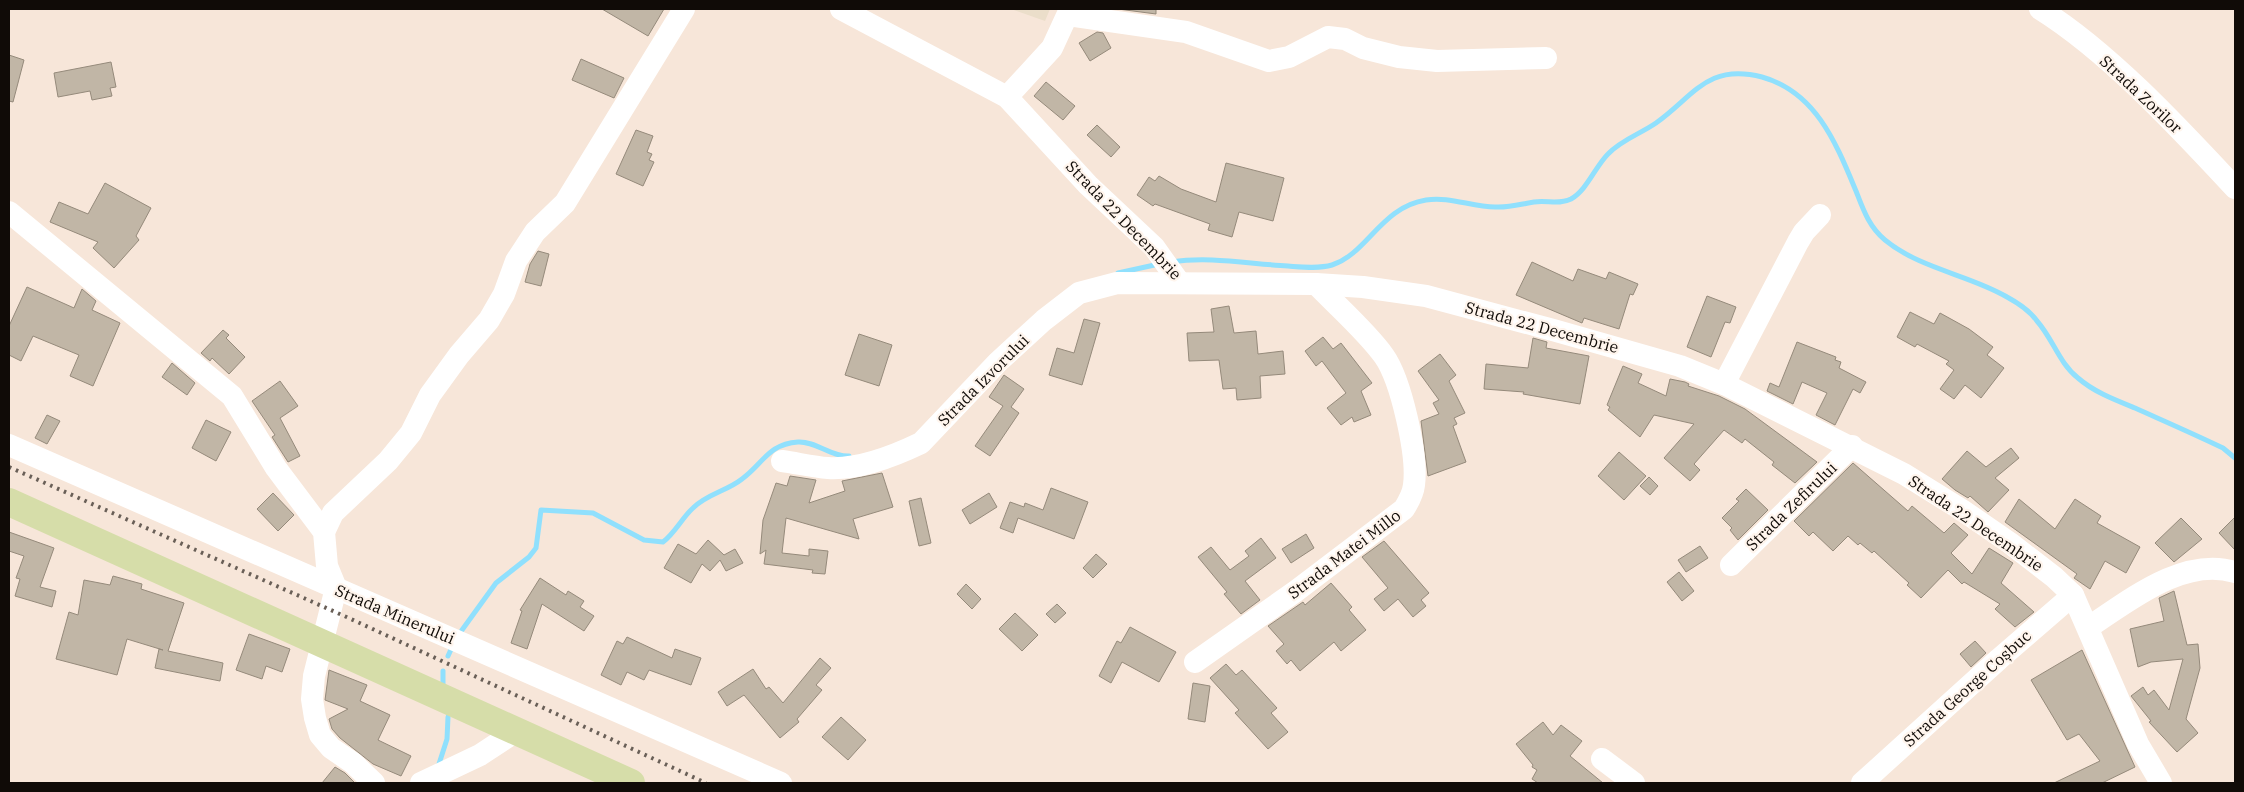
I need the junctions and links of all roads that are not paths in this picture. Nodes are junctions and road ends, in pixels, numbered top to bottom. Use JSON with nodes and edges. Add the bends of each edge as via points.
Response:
{"nodes":[{"id":1,"x":684,"y":9,"type":"edge"},
{"id":2,"x":841,"y":9,"type":"edge"},
{"id":3,"x":2040,"y":9,"type":"edge"},
{"id":4,"x":1069,"y":12,"type":"edge"},
{"id":5,"x":1546,"y":58,"type":"dead end"},
{"id":6,"x":1007,"y":97,"type":"junction"},
{"id":7,"x":2235,"y":188,"type":"edge"},
{"id":8,"x":9,"y":212,"type":"edge"},
{"id":9,"x":1820,"y":215,"type":"dead end"},
{"id":10,"x":1170,"y":269,"type":"junction"},
{"id":11,"x":1316,"y":284,"type":"junction"},
{"id":12,"x":1724,"y":384,"type":"junction"},
{"id":13,"x":9,"y":445,"type":"edge"},
{"id":14,"x":1852,"y":446,"type":"junction"},
{"id":15,"x":782,"y":460,"type":"dead end"},
{"id":16,"x":9,"y":502,"type":"edge"},
{"id":17,"x":324,"y":532,"type":"junction"},
{"id":18,"x":1730,"y":565,"type":"dead end"},
{"id":19,"x":2230,"y":566,"type":"edge"},
{"id":20,"x":336,"y":588,"type":"junction"},
{"id":21,"x":2073,"y":596,"type":"junction"},
{"id":22,"x":2089,"y":627,"type":"junction"},
{"id":23,"x":323,"y":644,"type":"junction"},
{"id":24,"x":1195,"y":662,"type":"dead end"},
{"id":25,"x":515,"y":732,"type":"junction"},
{"id":26,"x":1602,"y":758,"type":"dead end"},
{"id":27,"x":374,"y":783,"type":"edge"},
{"id":28,"x":421,"y":783,"type":"edge"},
{"id":29,"x":631,"y":783,"type":"edge"},
{"id":30,"x":781,"y":783,"type":"edge"},
{"id":31,"x":1634,"y":783,"type":"edge"},
{"id":32,"x":1862,"y":783,"type":"edge"},
{"id":33,"x":2161,"y":783,"type":"edge"}],
"edges":[{"from":1,"to":17,"type":"street","via":[[565,203],[535,232],[516,261],[504,294],[489,320],[430,395],[411,433],[333,513]]},
{"from":2,"to":6,"type":"street","name":"Strada 22 Decembrie"},
{"from":3,"to":7,"type":"street","name":"Strada Zorilor","via":[[2112,65]]},
{"from":4,"to":5,"type":"street","via":[[1186,32],[1269,60],[1289,57],[1328,37],[1399,57],[1437,61]]},
{"from":4,"to":6,"type":"street","via":[[1052,48]]},
{"from":6,"to":10,"type":"street","name":"Strada 22 Decembrie","via":[[1088,185],[1154,247]]},
{"from":8,"to":17,"type":"street","via":[[232,396],[276,468]]},
{"from":9,"to":12,"type":"street","via":[[1798,242]]},
{"from":10,"to":11,"type":"street","name":"Strada 22 Decembrie"},
{"from":10,"to":15,"type":"street","name":"Strada Izvorului","via":[[1079,293],[998,362],[920,443],[860,465],[830,468]]},
{"from":11,"to":12,"type":"street","name":"Strada 22 Decembrie","via":[[1400,291],[1457,304],[1650,357]]},
{"from":11,"to":24,"type":"street","name":"Strada Matei Millo","via":[[1383,354],[1393,370],[1405,411],[1415,470],[1411,499],[1404,509],[1296,591]]},
{"from":12,"to":14,"type":"street","name":"Strada 22 Decembrie"},
{"from":13,"to":20,"type":"street","name":"Strada Minerului"},
{"from":14,"to":18,"type":"street","name":"Strada Zefirului"},
{"from":14,"to":21,"type":"street","name":"Strada 22 Decembrie","via":[[1962,510],[2042,568]]},
{"from":16,"to":23,"type":"main road"},
{"from":17,"to":20,"type":"street","via":[[327,566]]},
{"from":19,"to":22,"type":"street","via":[[2171,578],[2141,593]]},
{"from":20,"to":23,"type":"street"},
{"from":20,"to":30,"type":"street","name":"Strada Minerului"},
{"from":21,"to":22,"type":"street","name":"Strada 22 Decembrie"},
{"from":21,"to":32,"type":"street","name":"Strada George Coșbuc"},
{"from":22,"to":33,"type":"street","name":"Strada 22 Decembrie","via":[[2138,744]]},
{"from":23,"to":25,"type":"main road"},
{"from":23,"to":27,"type":"street","via":[[314,676],[312,699],[320,735],[330,748],[353,763]]},
{"from":25,"to":28,"type":"street","via":[[480,755]]},
{"from":25,"to":29,"type":"main road"},
{"from":26,"to":31,"type":"street"}]}
